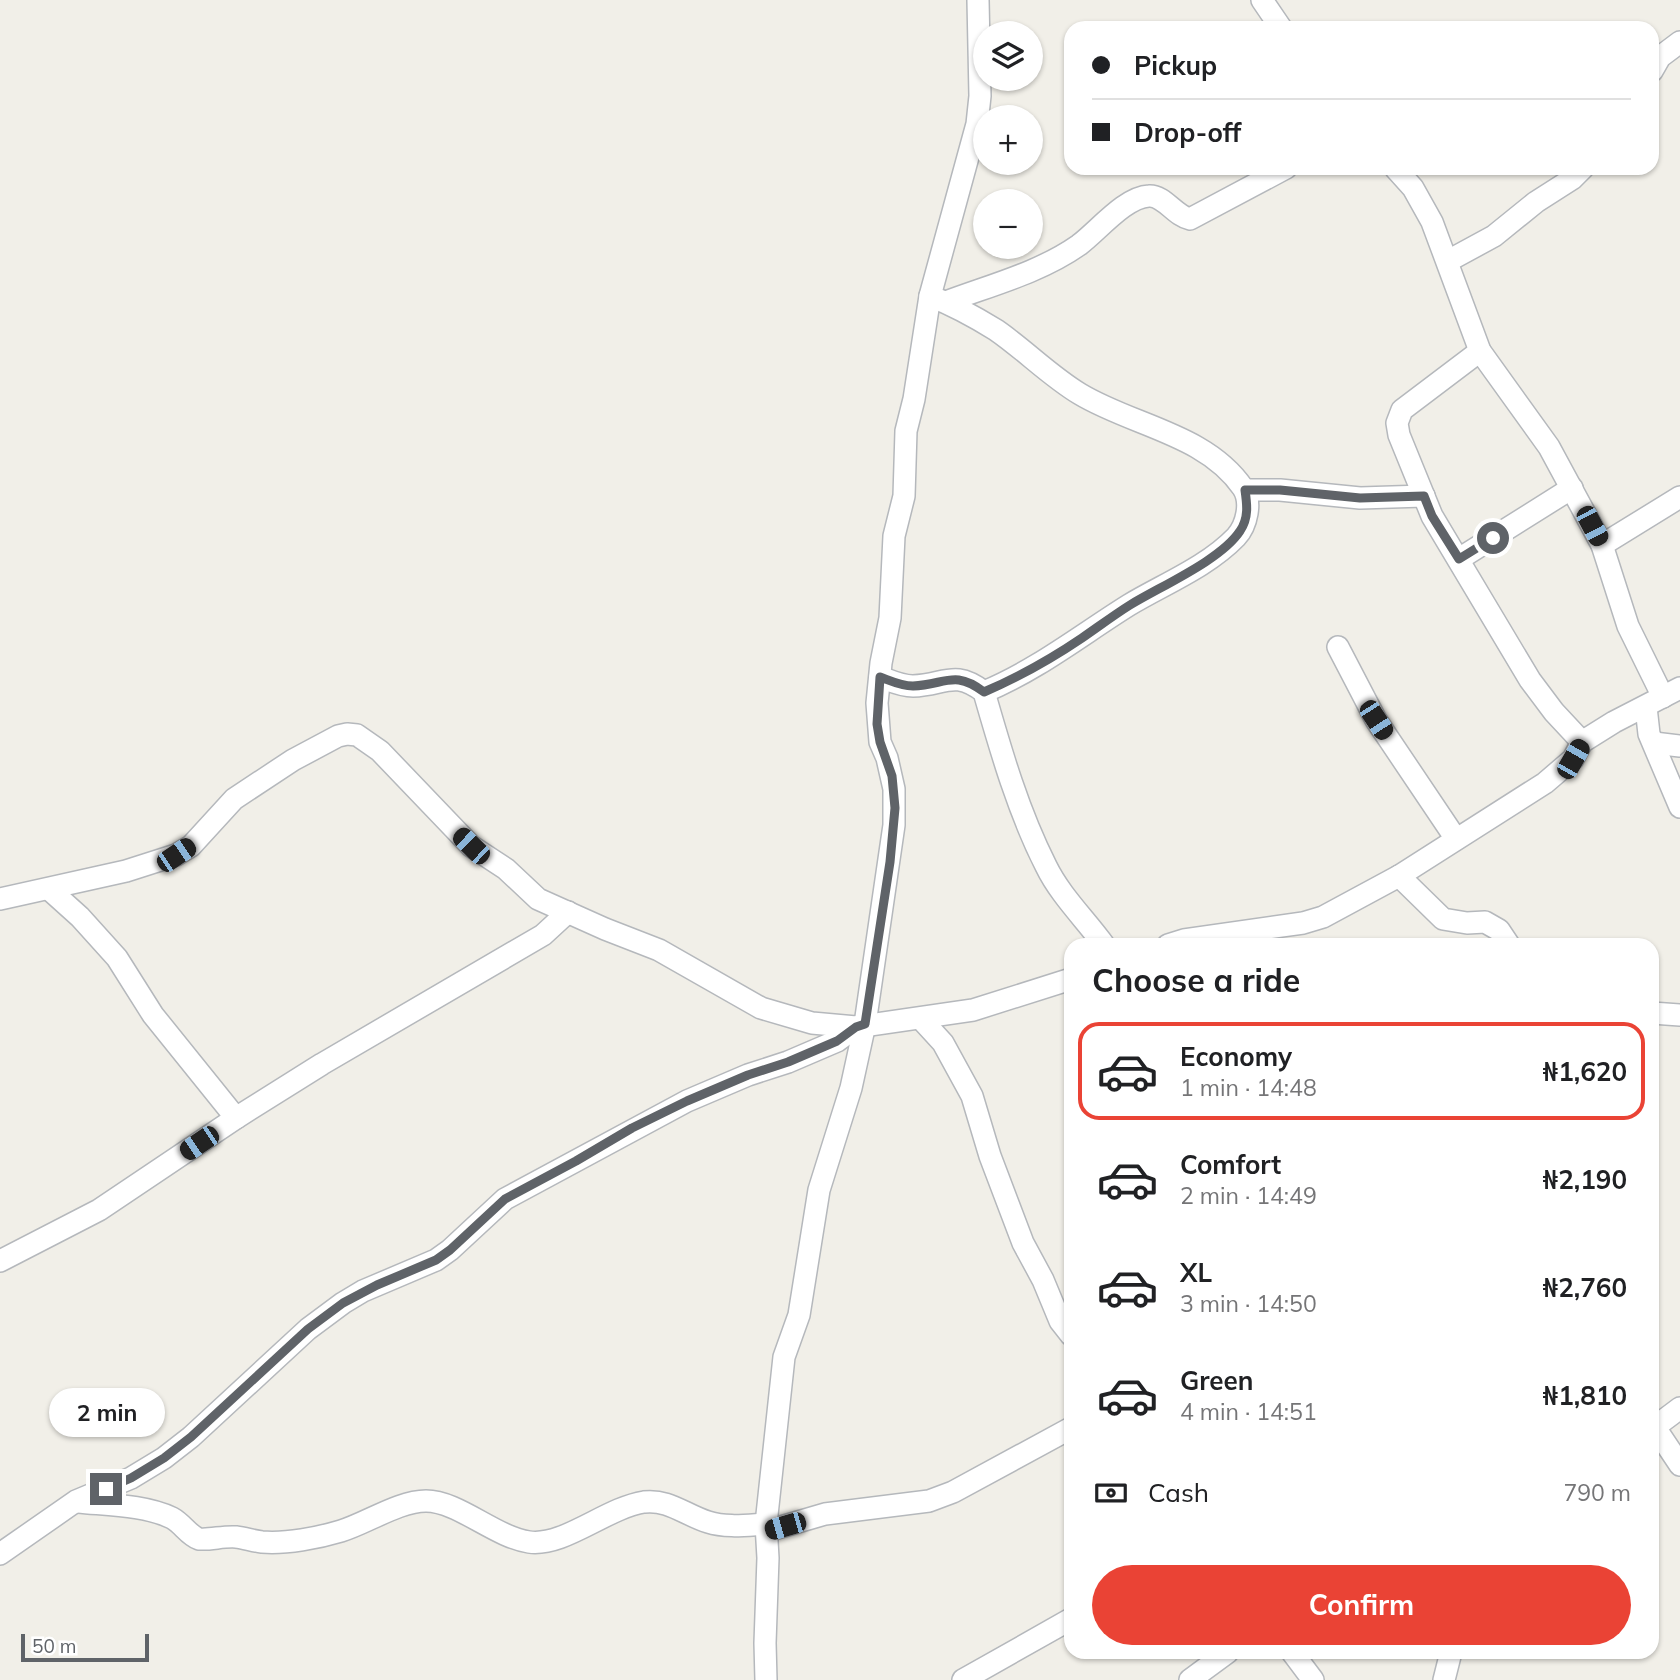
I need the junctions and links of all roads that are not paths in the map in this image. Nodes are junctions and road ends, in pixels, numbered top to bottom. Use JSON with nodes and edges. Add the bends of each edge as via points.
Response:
{"nodes":[{"id":1,"x":978,"y":0,"type":"edge"},
{"id":2,"x":1262,"y":0,"type":"edge"},
{"id":3,"x":1276,"y":21,"type":"edge"},
{"id":4,"x":1680,"y":42,"type":"edge"},
{"id":5,"x":1659,"y":59,"type":"edge"},
{"id":6,"x":1273,"y":175,"type":"edge"},
{"id":7,"x":1401,"y":175,"type":"edge"},
{"id":8,"x":1576,"y":175,"type":"edge"},
{"id":9,"x":1448,"y":261,"type":"junction"},
{"id":10,"x":938,"y":299,"type":"junction"},
{"id":11,"x":1480,"y":351,"type":"junction"},
{"id":12,"x":1572,"y":488,"type":"junction"},
{"id":13,"x":1245,"y":490,"type":"junction"},
{"id":14,"x":1424,"y":496,"type":"junction"},
{"id":15,"x":1680,"y":497,"type":"edge"},
{"id":16,"x":1602,"y":545,"type":"junction"},
{"id":17,"x":1459,"y":559,"type":"junction"},
{"id":18,"x":1338,"y":647,"type":"dead end"},
{"id":19,"x":880,"y":677,"type":"junction"},
{"id":20,"x":984,"y":692,"type":"junction"},
{"id":21,"x":1663,"y":697,"type":"edge"},
{"id":22,"x":1582,"y":742,"type":"junction"},
{"id":23,"x":1654,"y":743,"type":"junction"},
{"id":24,"x":1680,"y":746,"type":"edge"},
{"id":25,"x":1680,"y":807,"type":"edge"},
{"id":26,"x":1456,"y":839,"type":"junction"},
{"id":27,"x":1399,"y":876,"type":"junction"},
{"id":28,"x":50,"y":890,"type":"junction"},
{"id":29,"x":0,"y":899,"type":"edge"},
{"id":30,"x":578,"y":916,"type":"junction"},
{"id":31,"x":1098,"y":938,"type":"edge"},
{"id":32,"x":1198,"y":938,"type":"edge"},
{"id":33,"x":1504,"y":938,"type":"edge"},
{"id":34,"x":1064,"y":981,"type":"edge"},
{"id":35,"x":1659,"y":1014,"type":"edge"},
{"id":36,"x":1680,"y":1015,"type":"edge"},
{"id":37,"x":921,"y":1018,"type":"junction"},
{"id":38,"x":861,"y":1026,"type":"junction"},
{"id":39,"x":236,"y":1118,"type":"junction"},
{"id":40,"x":0,"y":1261,"type":"edge"},
{"id":41,"x":1064,"y":1326,"type":"edge"},
{"id":42,"x":1680,"y":1408,"type":"edge"},
{"id":43,"x":1659,"y":1423,"type":"edge"},
{"id":44,"x":1064,"y":1432,"type":"edge"},
{"id":45,"x":1659,"y":1435,"type":"edge"},
{"id":46,"x":1680,"y":1465,"type":"edge"},
{"id":47,"x":76,"y":1501,"type":"junction"},
{"id":48,"x":766,"y":1527,"type":"junction"},
{"id":49,"x":0,"y":1554,"type":"edge"},
{"id":50,"x":1064,"y":1623,"type":"edge"},
{"id":51,"x":1218,"y":1659,"type":"edge"},
{"id":52,"x":1297,"y":1659,"type":"edge"},
{"id":53,"x":1449,"y":1659,"type":"edge"},
{"id":54,"x":766,"y":1680,"type":"edge"},
{"id":55,"x":963,"y":1680,"type":"edge"},
{"id":56,"x":1190,"y":1680,"type":"edge"},
{"id":57,"x":1313,"y":1680,"type":"edge"},
{"id":58,"x":1444,"y":1680,"type":"edge"}],
"edges":[{"from":1,"to":10,"type":"street","via":[[977,124]]},
{"from":2,"to":3,"type":"street"},
{"from":4,"to":5,"type":"street"},
{"from":6,"to":10,"type":"street","via":[[1190,219],[1155,196],[1146,196],[1130,202],[1053,262]]},
{"from":7,"to":9,"type":"street","via":[[1432,222]]},
{"from":8,"to":9,"type":"street","via":[[1494,236]]},
{"from":9,"to":11,"type":"street"},
{"from":10,"to":13,"type":"street","via":[[996,331],[1079,394],[1218,460]]},
{"from":10,"to":19,"type":"street","via":[[906,431],[904,496],[894,536],[890,618]]},
{"from":11,"to":12,"type":"street","via":[[1549,447]]},
{"from":11,"to":14,"type":"street","via":[[1399,415],[1399,435]]},
{"from":12,"to":16,"type":"street"},
{"from":12,"to":17,"type":"street"},
{"from":13,"to":14,"type":"street","via":[[1360,498]]},
{"from":13,"to":20,"type":"street","via":[[1245,522],[1214,555],[1014,679]]},
{"from":14,"to":17,"type":"street"},
{"from":15,"to":16,"type":"street"},
{"from":16,"to":21,"type":"street","via":[[1628,626]]},
{"from":17,"to":22,"type":"street","via":[[1531,680]]},
{"from":18,"to":26,"type":"street","via":[[1376,720]]},
{"from":19,"to":20,"type":"street","via":[[913,686],[965,680]]},
{"from":19,"to":38,"type":"street","via":[[877,724],[892,776],[895,808]]},
{"from":20,"to":31,"type":"street","via":[[1012,785],[1046,867]]},
{"from":21,"to":22,"type":"street"},
{"from":21,"to":23,"type":"street","via":[[1646,724]]},
{"from":22,"to":26,"type":"street","via":[[1573,759],[1545,783]]},
{"from":23,"to":24,"type":"street"},
{"from":23,"to":25,"type":"street"},
{"from":26,"to":27,"type":"street"},
{"from":27,"to":32,"type":"street","via":[[1323,917]]},
{"from":27,"to":33,"type":"street","via":[[1443,919],[1485,922]]},
{"from":28,"to":29,"type":"street"},
{"from":28,"to":30,"type":"street","via":[[176,855],[250,788],[321,745],[352,733],[380,751],[471,846],[506,869],[538,899]]},
{"from":28,"to":39,"type":"street","via":[[117,958],[153,1015]]},
{"from":30,"to":38,"type":"street","via":[[659,950],[761,1008],[812,1023]]},
{"from":30,"to":39,"type":"street"},
{"from":34,"to":37,"type":"street","via":[[973,1010]]},
{"from":35,"to":36,"type":"street"},
{"from":37,"to":38,"type":"street"},
{"from":37,"to":41,"type":"street","via":[[943,1043],[972,1096],[1023,1243]]},
{"from":38,"to":47,"type":"street","via":[[837,1041],[687,1101],[505,1199],[436,1260],[363,1292],[308,1329],[164,1458]]},
{"from":38,"to":48,"type":"street","via":[[851,1088],[819,1190],[799,1315],[784,1357]]},
{"from":39,"to":40,"type":"street","via":[[99,1210]]},
{"from":42,"to":43,"type":"street"},
{"from":44,"to":48,"type":"street","via":[[929,1501],[825,1514]]},
{"from":45,"to":46,"type":"street"},
{"from":47,"to":48,"type":"street","via":[[161,1514],[199,1539],[236,1537],[265,1542],[341,1531],[426,1501],[532,1543],[564,1536],[613,1511],[661,1501],[710,1523]]},
{"from":47,"to":49,"type":"street"},
{"from":48,"to":54,"type":"street"},
{"from":50,"to":55,"type":"street"},
{"from":51,"to":56,"type":"street"},
{"from":52,"to":57,"type":"street"},
{"from":53,"to":58,"type":"street"}]}
